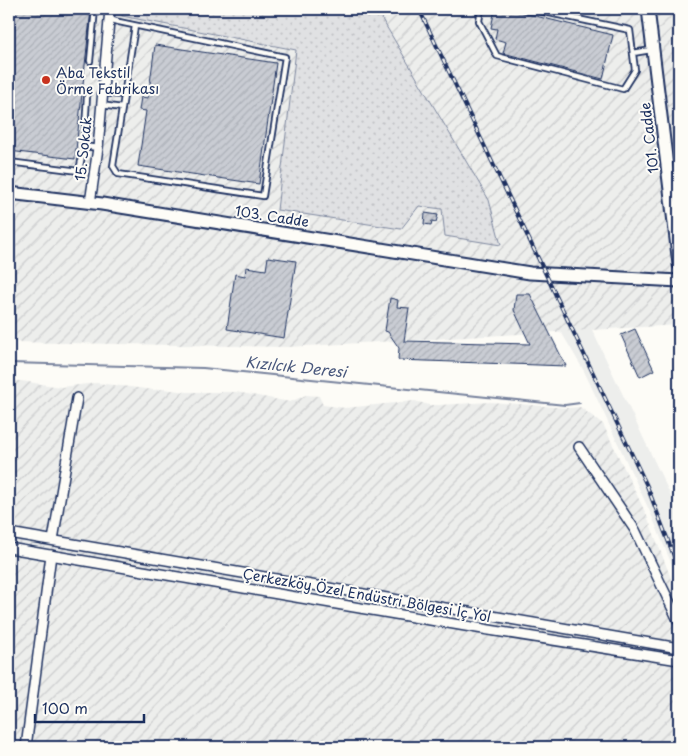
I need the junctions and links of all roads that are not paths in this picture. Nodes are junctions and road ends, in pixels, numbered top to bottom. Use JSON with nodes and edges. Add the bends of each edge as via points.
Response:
{"nodes":[{"id":1,"x":95,"y":9,"type":"edge"},
{"id":2,"x":110,"y":9,"type":"edge"},
{"id":3,"x":480,"y":9,"type":"edge"},
{"id":4,"x":530,"y":9,"type":"edge"},
{"id":5,"x":648,"y":9,"type":"edge"},
{"id":6,"x":109,"y":19,"type":"junction"},
{"id":7,"x":135,"y":26,"type":"junction"},
{"id":8,"x":653,"y":50,"type":"junction"},
{"id":9,"x":633,"y":53,"type":"junction"},
{"id":10,"x":90,"y":61,"type":"dead end"},
{"id":11,"x":102,"y":93,"type":"junction"},
{"id":12,"x":88,"y":96,"type":"dead end"},
{"id":13,"x":124,"y":96,"type":"junction"},
{"id":14,"x":101,"y":105,"type":"junction"},
{"id":15,"x":122,"y":108,"type":"junction"},
{"id":16,"x":84,"y":146,"type":"junction"},
{"id":17,"x":98,"y":148,"type":"junction"},
{"id":18,"x":9,"y":162,"type":"edge"},
{"id":19,"x":9,"y":192,"type":"edge"},
{"id":20,"x":90,"y":203,"type":"junction"},
{"id":21,"x":679,"y":264,"type":"edge"},
{"id":22,"x":679,"y":281,"type":"edge"},
{"id":23,"x":78,"y":398,"type":"dead end"},
{"id":24,"x":579,"y":447,"type":"dead end"},
{"id":25,"x":9,"y":533,"type":"edge"},
{"id":26,"x":53,"y":540,"type":"junction"},
{"id":27,"x":9,"y":548,"type":"edge"},
{"id":28,"x":51,"y":555,"type":"junction"},
{"id":29,"x":679,"y":622,"type":"edge"},
{"id":30,"x":679,"y":648,"type":"edge"},
{"id":31,"x":679,"y":660,"type":"edge"},
{"id":32,"x":26,"y":747,"type":"edge"}],
"edges":[{"from":1,"to":10,"type":"lane"},
{"from":2,"to":6,"type":"street","name":"15. Sokak"},
{"from":3,"to":9,"type":"lane","via":[[479,21],[497,56],[623,89],[635,70]]},
{"from":4,"to":9,"type":"lane","via":[[630,30]]},
{"from":5,"to":8,"type":"street","name":"101. Cadde"},
{"from":6,"to":7,"type":"lane"},
{"from":6,"to":11,"type":"street","name":"15. Sokak"},
{"from":7,"to":13,"type":"lane"},
{"from":7,"to":15,"type":"lane","via":[[285,58],[263,196],[118,174],[113,166]]},
{"from":8,"to":9,"type":"lane"},
{"from":8,"to":21,"type":"street","name":"101. Cadde"},
{"from":11,"to":13,"type":"lane"},
{"from":11,"to":14,"type":"street","name":"15. Sokak"},
{"from":12,"to":16,"type":"lane"},
{"from":13,"to":15,"type":"lane"},
{"from":14,"to":15,"type":"lane"},
{"from":14,"to":17,"type":"street","name":"15. Sokak"},
{"from":16,"to":17,"type":"lane"},
{"from":16,"to":18,"type":"lane","via":[[79,171]]},
{"from":17,"to":20,"type":"street","name":"15. Sokak"},
{"from":19,"to":20,"type":"street","name":"103. Cadde"},
{"from":20,"to":22,"type":"street","name":"103. Cadde","via":[[530,273]]},
{"from":23,"to":26,"type":"street"},
{"from":24,"to":29,"type":"street","via":[[634,530]]},
{"from":25,"to":26,"type":"street","name":"Çerkezköy Özel Endüstri Bölgesi İç Yol"},
{"from":26,"to":30,"type":"street","name":"Çerkezköy Özel Endüstri Bölgesi İç Yol"},
{"from":27,"to":28,"type":"street","name":"Çerkezköy Özel Endüstri Bölgesi İç Yol"},
{"from":28,"to":31,"type":"street","name":"Çerkezköy Özel Endüstri Bölgesi İç Yol"},
{"from":28,"to":32,"type":"street"}]}
